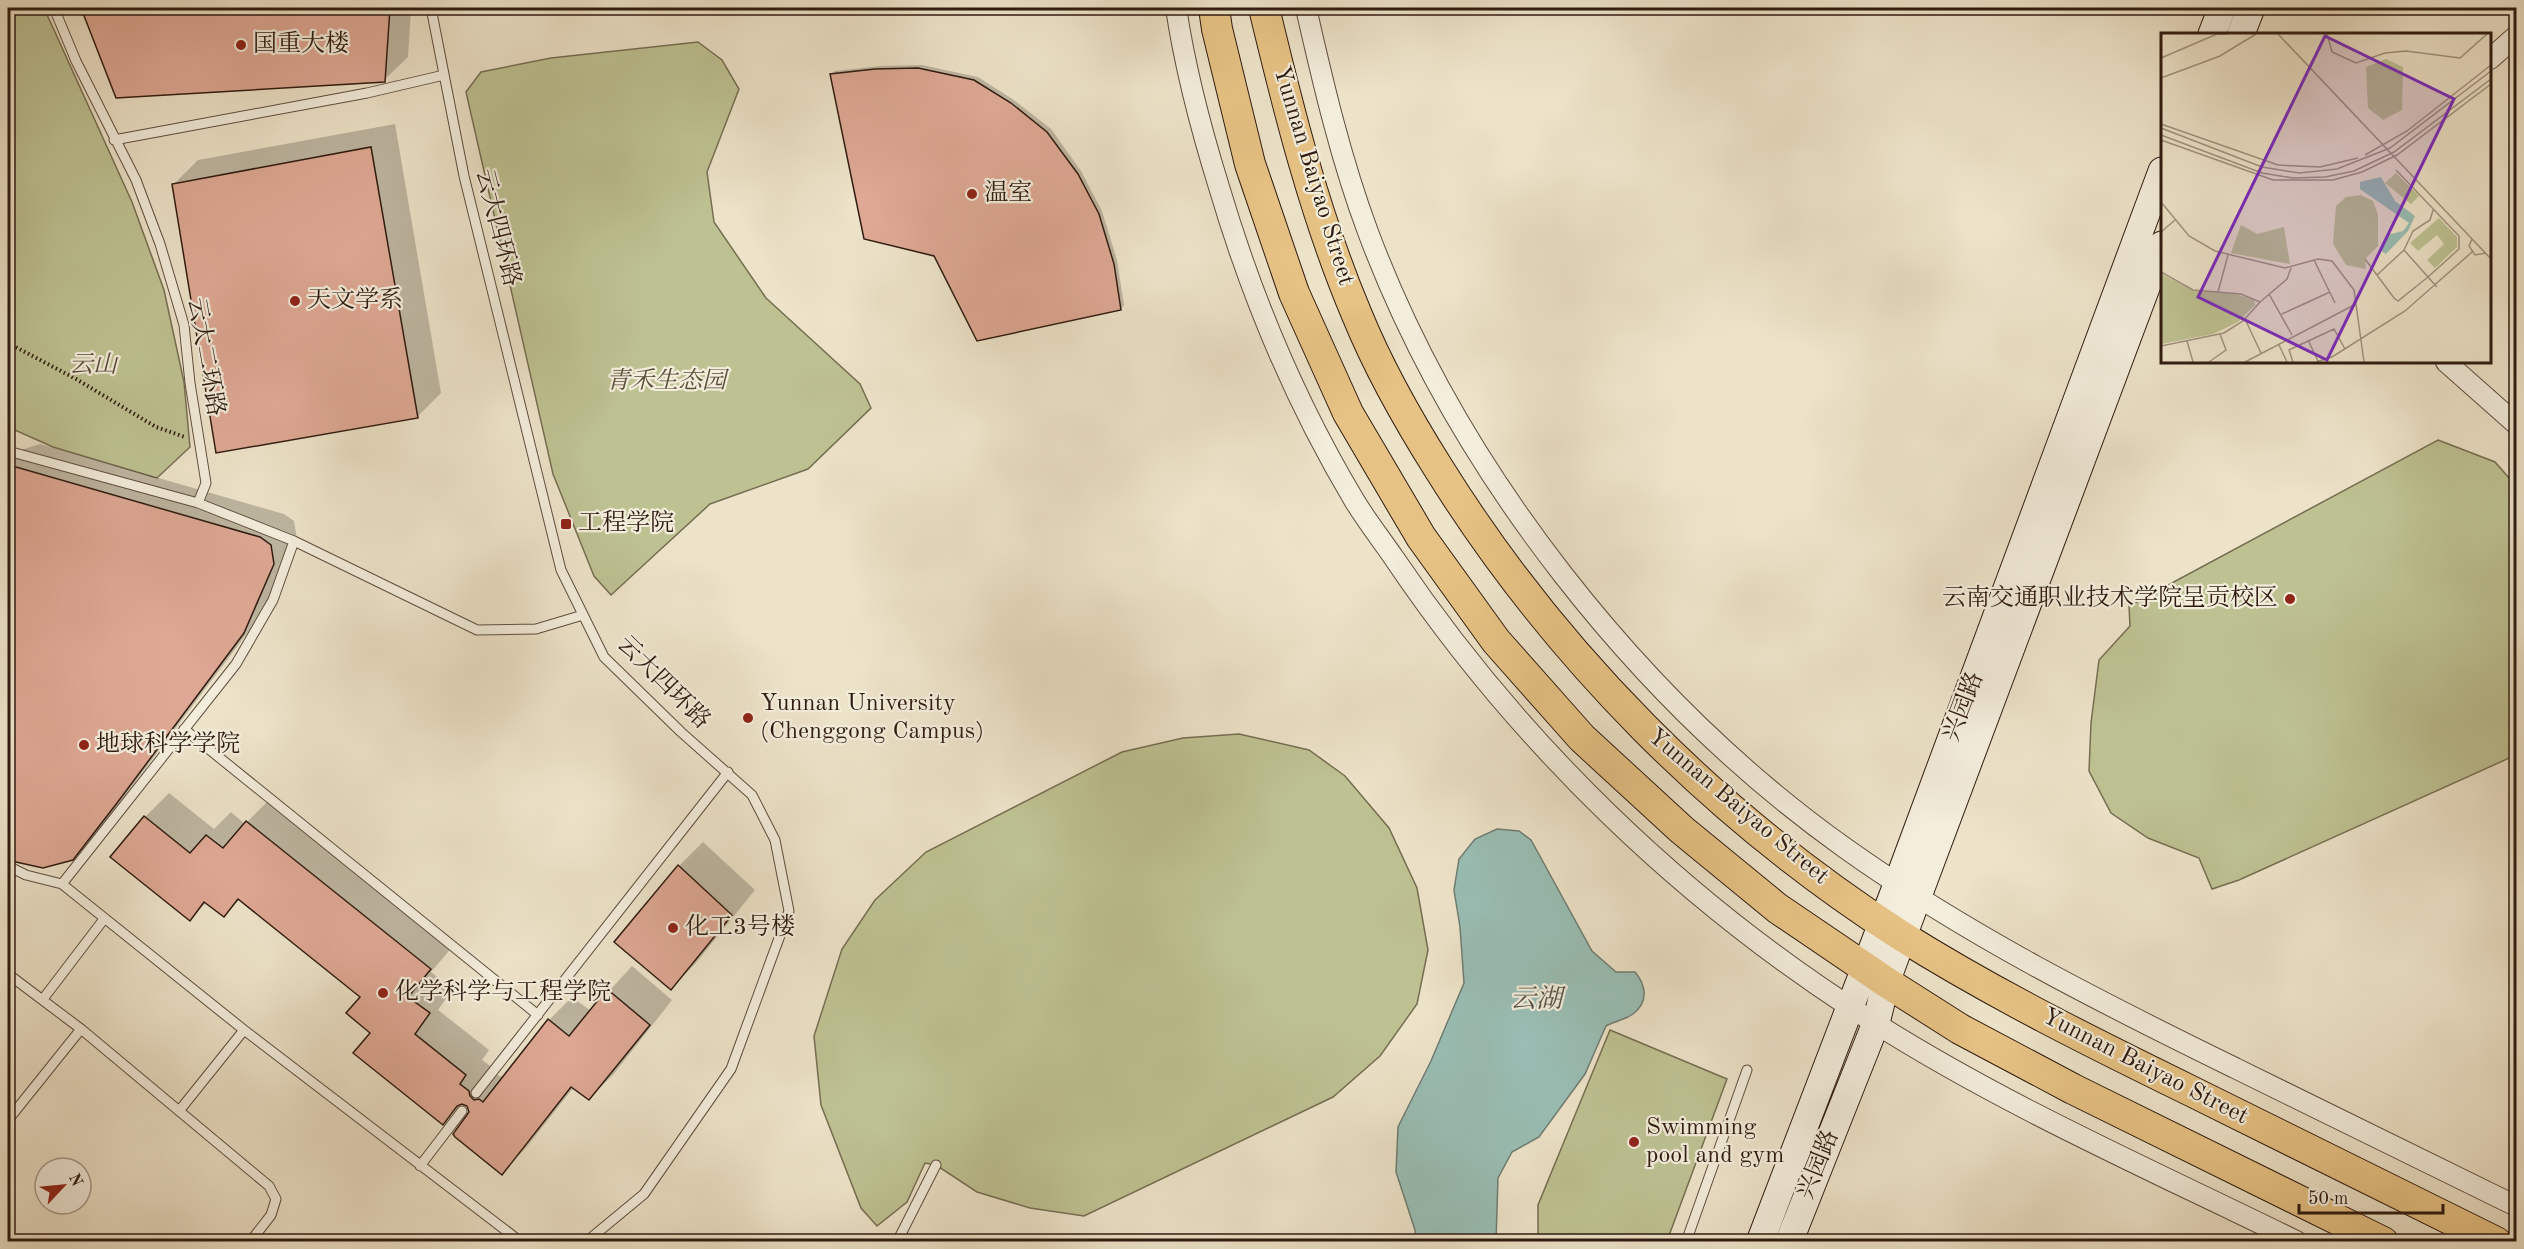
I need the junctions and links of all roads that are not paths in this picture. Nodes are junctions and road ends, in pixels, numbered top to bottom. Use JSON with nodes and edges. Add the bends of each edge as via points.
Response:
{"nodes":[{"id":1,"x":54,"y":8,"type":"edge"},
{"id":2,"x":430,"y":8,"type":"edge"},
{"id":3,"x":1176,"y":8,"type":"edge"},
{"id":4,"x":1214,"y":8,"type":"edge"},
{"id":5,"x":1264,"y":8,"type":"edge"},
{"id":6,"x":1306,"y":8,"type":"edge"},
{"id":7,"x":2222,"y":8,"type":"edge"},
{"id":8,"x":2251,"y":8,"type":"edge"},
{"id":9,"x":2212,"y":33,"type":"edge"},
{"id":10,"x":2241,"y":33,"type":"edge"},
{"id":11,"x":2517,"y":36,"type":"edge"},
{"id":12,"x":2491,"y":58,"type":"edge"},
{"id":13,"x":444,"y":75,"type":"junction"},
{"id":14,"x":114,"y":140,"type":"junction"},
{"id":15,"x":2161,"y":177,"type":"edge"},
{"id":16,"x":2161,"y":250,"type":"edge"},
{"id":17,"x":2447,"y":363,"type":"edge"},
{"id":18,"x":2517,"y":424,"type":"edge"},
{"id":19,"x":8,"y":451,"type":"edge"},
{"id":20,"x":198,"y":503,"type":"junction"},
{"id":21,"x":294,"y":540,"type":"junction"},
{"id":22,"x":583,"y":615,"type":"junction"},
{"id":23,"x":184,"y":729,"type":"junction"},
{"id":24,"x":728,"y":772,"type":"junction"},
{"id":25,"x":8,"y":866,"type":"edge"},
{"id":26,"x":62,"y":884,"type":"junction"},
{"id":27,"x":1909,"y":889,"type":"junction"},
{"id":28,"x":104,"y":920,"type":"junction"},
{"id":29,"x":1893,"y":930,"type":"junction"},
{"id":30,"x":8,"y":974,"type":"edge"},
{"id":31,"x":1876,"y":975,"type":"junction"},
{"id":32,"x":43,"y":999,"type":"junction"},
{"id":33,"x":1851,"y":1007,"type":"junction"},
{"id":34,"x":538,"y":1015,"type":"junction"},
{"id":35,"x":1876,"y":1023,"type":"junction"},
{"id":36,"x":81,"y":1029,"type":"junction"},
{"id":37,"x":243,"y":1030,"type":"junction"},
{"id":38,"x":1747,"y":1070,"type":"dead end"},
{"id":39,"x":476,"y":1093,"type":"dead end"},
{"id":40,"x":179,"y":1111,"type":"junction"},
{"id":41,"x":462,"y":1111,"type":"dead end"},
{"id":42,"x":8,"y":1120,"type":"edge"},
{"id":43,"x":936,"y":1165,"type":"dead end"},
{"id":44,"x":420,"y":1166,"type":"junction"},
{"id":45,"x":2517,"y":1206,"type":"edge"},
{"id":46,"x":250,"y":1242,"type":"edge"},
{"id":47,"x":520,"y":1242,"type":"edge"},
{"id":48,"x":586,"y":1242,"type":"edge"},
{"id":49,"x":897,"y":1242,"type":"edge"},
{"id":50,"x":1686,"y":1242,"type":"edge"},
{"id":51,"x":1760,"y":1242,"type":"edge"},
{"id":52,"x":1789,"y":1242,"type":"edge"},
{"id":53,"x":2298,"y":1242,"type":"edge"},
{"id":54,"x":2384,"y":1242,"type":"edge"},
{"id":55,"x":2496,"y":1242,"type":"edge"}],
"edges":[{"from":1,"to":14,"type":"lane","name":"云大二环路"},
{"from":2,"to":13,"type":"lane","name":"云大四环路"},
{"from":3,"to":33,"type":"street","via":[[1205,142],[1241,260],[1293,383],[1354,501],[1437,620],[1519,722],[1604,809],[1679,878]]},
{"from":4,"to":31,"type":"main road","name":"Yunnan Baiyao Street","via":[[1250,164],[1294,293],[1348,413],[1421,537],[1496,641],[1582,738],[1682,830],[1768,901]]},
{"from":5,"to":29,"type":"main road","name":"Yunnan Baiyao Street","via":[[1320,220],[1358,318],[1407,418],[1463,507],[1528,598],[1594,675],[1671,755],[1811,872]]},
{"from":6,"to":27,"type":"street","via":[[1334,122],[1368,232],[1416,343],[1482,459],[1547,555],[1686,713],[1754,776],[1844,847]]},
{"from":7,"to":9,"type":"main road"},
{"from":8,"to":10,"type":"main road"},
{"from":11,"to":12,"type":"street"},
{"from":13,"to":14,"type":"lane"},
{"from":13,"to":22,"type":"lane","name":"云大四环路","via":[[464,177],[561,570]]},
{"from":14,"to":20,"type":"lane","name":"云大二环路","via":[[136,180],[181,315],[206,483]]},
{"from":15,"to":27,"type":"main road","name":"兴园路"},
{"from":16,"to":27,"type":"main road","name":"兴园路"},
{"from":17,"to":18,"type":"street"},
{"from":19,"to":20,"type":"lane"},
{"from":20,"to":21,"type":"lane"},
{"from":21,"to":22,"type":"lane","via":[[477,630],[536,629]]},
{"from":21,"to":23,"type":"lane","via":[[273,600],[242,655]]},
{"from":22,"to":24,"type":"lane","name":"云大四环路","via":[[604,657]]},
{"from":23,"to":26,"type":"lane"},
{"from":23,"to":34,"type":"lane"},
{"from":24,"to":34,"type":"lane"},
{"from":24,"to":48,"type":"lane","name":"云大四环路","via":[[752,795],[775,840],[789,911],[731,1069],[644,1194]]},
{"from":25,"to":26,"type":"lane"},
{"from":26,"to":28,"type":"lane"},
{"from":27,"to":29,"type":"main road","name":"兴园路"},
{"from":27,"to":45,"type":"street","via":[[1998,946],[2094,999]]},
{"from":28,"to":32,"type":"lane"},
{"from":28,"to":37,"type":"lane"},
{"from":29,"to":31,"type":"main road","name":"兴园路"},
{"from":29,"to":55,"type":"main road","name":"Yunnan Baiyao Street","via":[[2073,1033]]},
{"from":30,"to":32,"type":"lane"},
{"from":31,"to":33,"type":"main road","name":"兴园路"},
{"from":31,"to":35,"type":"main road","name":"兴园路"},
{"from":31,"to":54,"type":"main road","name":"Yunnan Baiyao Street","via":[[1960,1029],[2073,1089]]},
{"from":32,"to":36,"type":"lane"},
{"from":33,"to":35,"type":"street"},
{"from":33,"to":51,"type":"main road","name":"兴园路"},
{"from":34,"to":39,"type":"lane"},
{"from":35,"to":52,"type":"main road","name":"兴园路"},
{"from":35,"to":53,"type":"street","via":[[1965,1076]]},
{"from":36,"to":40,"type":"lane"},
{"from":36,"to":42,"type":"lane"},
{"from":37,"to":40,"type":"lane"},
{"from":37,"to":44,"type":"lane"},
{"from":38,"to":50,"type":"lane"},
{"from":40,"to":46,"type":"lane","via":[[269,1186],[276,1199],[272,1215]]},
{"from":41,"to":44,"type":"lane"},
{"from":43,"to":49,"type":"lane"},
{"from":44,"to":47,"type":"lane"}]}
